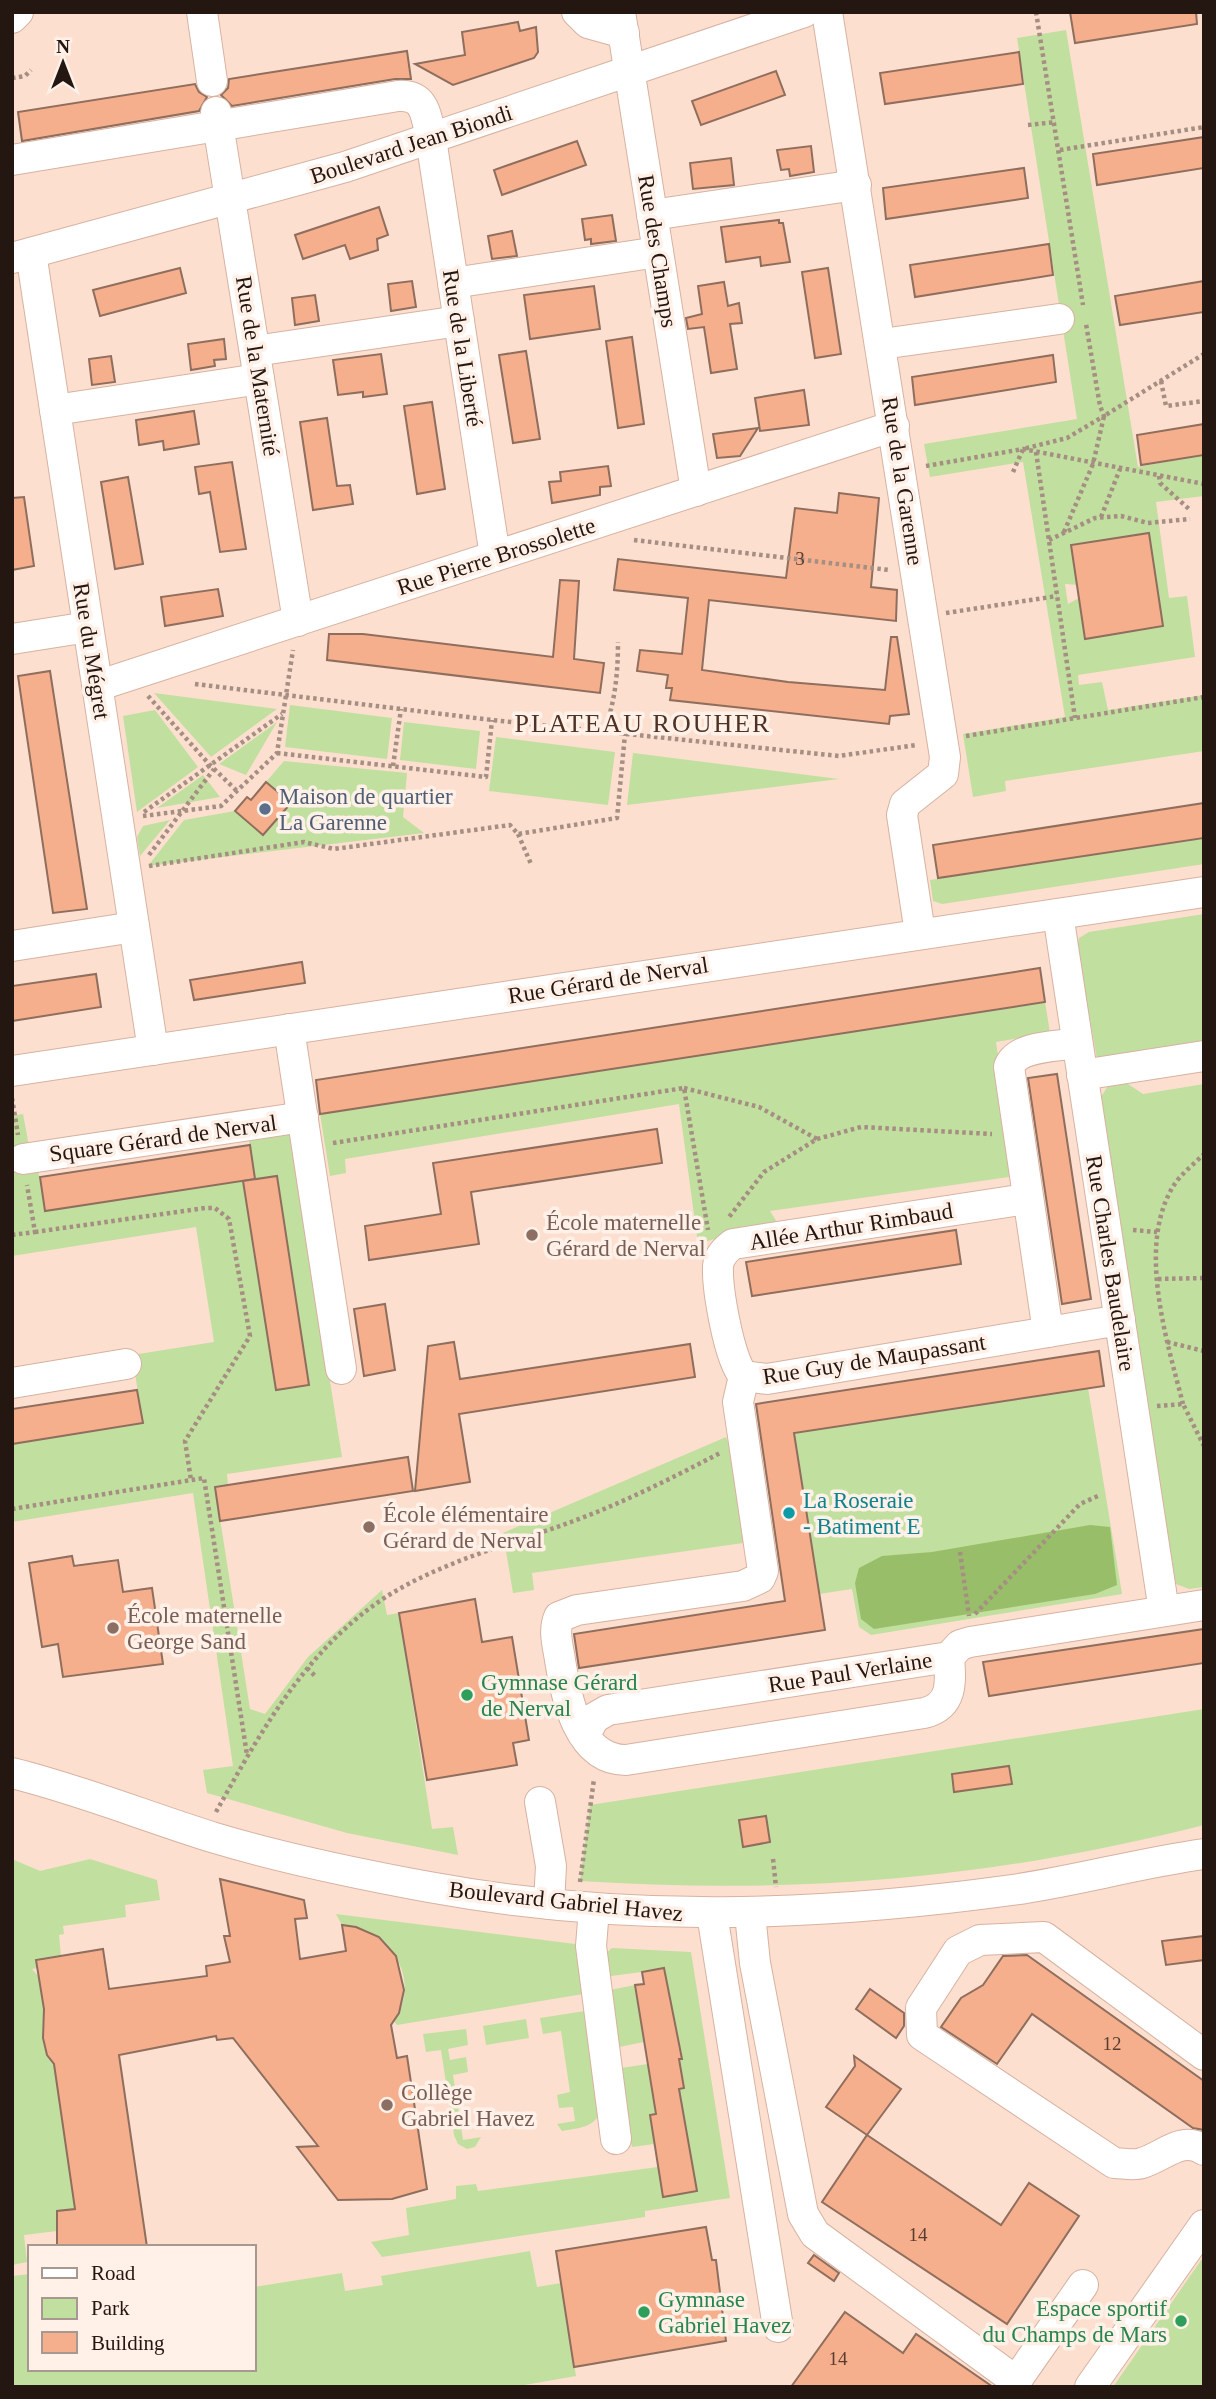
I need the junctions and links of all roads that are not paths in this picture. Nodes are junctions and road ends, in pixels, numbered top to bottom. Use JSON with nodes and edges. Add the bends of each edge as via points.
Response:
{"nodes":[{"id":1,"x":18,"y":12,"type":"edge"},
{"id":2,"x":202,"y":12,"type":"edge"},
{"id":3,"x":576,"y":12,"type":"edge"},
{"id":4,"x":804,"y":12,"type":"edge"},
{"id":5,"x":827,"y":12,"type":"edge"},
{"id":6,"x":12,"y":18,"type":"edge"},
{"id":7,"x":622,"y":23,"type":"edge"},
{"id":8,"x":630,"y":72,"type":"junction"},
{"id":9,"x":212,"y":81,"type":"dead end"},
{"id":10,"x":217,"y":119,"type":"junction"},
{"id":11,"x":431,"y":139,"type":"junction"},
{"id":12,"x":12,"y":160,"type":"edge"},
{"id":13,"x":856,"y":185,"type":"junction"},
{"id":14,"x":232,"y":199,"type":"junction"},
{"id":15,"x":652,"y":215,"type":"junction"},
{"id":16,"x":658,"y":252,"type":"junction"},
{"id":17,"x":22,"y":255,"type":"edge"},
{"id":18,"x":453,"y":283,"type":"junction"},
{"id":19,"x":1059,"y":319,"type":"dead end"},
{"id":20,"x":459,"y":321,"type":"junction"},
{"id":21,"x":881,"y":344,"type":"junction"},
{"id":22,"x":257,"y":365,"type":"junction"},
{"id":23,"x":55,"y":410,"type":"junction"},
{"id":24,"x":894,"y":426,"type":"junction"},
{"id":25,"x":696,"y":491,"type":"junction"},
{"id":26,"x":495,"y":556,"type":"junction"},
{"id":27,"x":298,"y":621,"type":"junction"},
{"id":28,"x":88,"y":627,"type":"junction"},
{"id":29,"x":12,"y":639,"type":"edge"},
{"id":30,"x":97,"y":686,"type":"junction"},
{"id":31,"x":1204,"y":892,"type":"edge"},
{"id":32,"x":1058,"y":914,"type":"junction"},
{"id":33,"x":134,"y":927,"type":"junction"},
{"id":34,"x":920,"y":933,"type":"junction"},
{"id":35,"x":12,"y":946,"type":"edge"},
{"id":36,"x":289,"y":1029,"type":"junction"},
{"id":37,"x":1077,"y":1043,"type":"junction"},
{"id":38,"x":153,"y":1049,"type":"junction"},
{"id":39,"x":1204,"y":1056,"type":"edge"},
{"id":40,"x":12,"y":1071,"type":"edge"},
{"id":41,"x":1082,"y":1075,"type":"junction"},
{"id":42,"x":303,"y":1117,"type":"junction"},
{"id":43,"x":23,"y":1159,"type":"dead end"},
{"id":44,"x":1026,"y":1199,"type":"junction"},
{"id":45,"x":1120,"y":1320,"type":"junction"},
{"id":46,"x":1048,"y":1332,"type":"junction"},
{"id":47,"x":126,"y":1364,"type":"dead end"},
{"id":48,"x":341,"y":1368,"type":"dead end"},
{"id":49,"x":744,"y":1376,"type":"junction"},
{"id":50,"x":12,"y":1383,"type":"edge"},
{"id":51,"x":1204,"y":1605,"type":"edge"},
{"id":52,"x":1164,"y":1611,"type":"junction"},
{"id":53,"x":949,"y":1657,"type":"junction"},
{"id":54,"x":591,"y":1743,"type":"junction"},
{"id":55,"x":12,"y":1765,"type":"edge"},
{"id":56,"x":12,"y":1773,"type":"edge"},
{"id":57,"x":44,"y":1781,"type":"junction"},
{"id":58,"x":540,"y":1802,"type":"dead end"},
{"id":59,"x":1197,"y":1854,"type":"edge"},
{"id":60,"x":549,"y":1904,"type":"junction"},
{"id":61,"x":586,"y":1908,"type":"junction"},
{"id":62,"x":750,"y":1913,"type":"junction"},
{"id":63,"x":712,"y":1914,"type":"junction"},
{"id":64,"x":1204,"y":2055,"type":"edge"},
{"id":65,"x":616,"y":2139,"type":"dead end"},
{"id":66,"x":1204,"y":2150,"type":"edge"},
{"id":67,"x":1204,"y":2225,"type":"edge"},
{"id":68,"x":1083,"y":2285,"type":"dead end"},
{"id":69,"x":778,"y":2327,"type":"dead end"},
{"id":70,"x":1013,"y":2384,"type":"edge"},
{"id":71,"x":1090,"y":2387,"type":"edge"}],
"edges":[{"from":1,"to":6,"type":"street"},
{"from":2,"to":9,"type":"street"},
{"from":3,"to":7,"type":"street","via":[[588,23]]},
{"from":4,"to":8,"type":"street","name":"Boulevard Jean Biondi"},
{"from":5,"to":13,"type":"street","name":"Rue de la Garenne"},
{"from":7,"to":8,"type":"street","name":"Rue des Champs"},
{"from":8,"to":11,"type":"street","name":"Boulevard Jean Biondi"},
{"from":8,"to":15,"type":"street","name":"Rue des Champs"},
{"from":10,"to":11,"type":"street","name":"Rue de la Liberté","via":[[406,95],[424,105]]},
{"from":10,"to":12,"type":"street","name":"Rue de la Liberté"},
{"from":10,"to":14,"type":"street","name":"Rue de la Maternité"},
{"from":11,"to":14,"type":"street","name":"Boulevard Jean Biondi"},
{"from":11,"to":18,"type":"street","name":"Rue de la Liberté"},
{"from":13,"to":15,"type":"street"},
{"from":13,"to":21,"type":"street","name":"Rue de la Garenne"},
{"from":14,"to":17,"type":"street","name":"Boulevard Jean Biondi"},
{"from":14,"to":22,"type":"street","name":"Rue de la Maternité"},
{"from":15,"to":16,"type":"street","name":"Rue des Champs"},
{"from":16,"to":18,"type":"street"},
{"from":16,"to":25,"type":"street","name":"Rue des Champs"},
{"from":17,"to":23,"type":"street","name":"Rue du Mégret"},
{"from":18,"to":20,"type":"street","name":"Rue de la Liberté"},
{"from":19,"to":21,"type":"street"},
{"from":20,"to":22,"type":"street"},
{"from":20,"to":26,"type":"street","name":"Rue de la Liberté"},
{"from":21,"to":24,"type":"street","name":"Rue de la Garenne"},
{"from":22,"to":23,"type":"street"},
{"from":22,"to":27,"type":"street","name":"Rue de la Maternité"},
{"from":23,"to":28,"type":"street","name":"Rue du Mégret"},
{"from":24,"to":25,"type":"street","name":"Rue Pierre Brossolette"},
{"from":24,"to":34,"type":"street","name":"Rue de la Garenne","via":[[943,740],[943,774],[909,800],[902,816]]},
{"from":25,"to":26,"type":"street","name":"Rue Pierre Brossolette"},
{"from":26,"to":27,"type":"street","name":"Rue Pierre Brossolette"},
{"from":27,"to":30,"type":"street","name":"Rue Pierre Brossolette"},
{"from":28,"to":29,"type":"street"},
{"from":28,"to":30,"type":"street","name":"Rue du Mégret"},
{"from":30,"to":33,"type":"street","name":"Rue du Mégret"},
{"from":31,"to":32,"type":"street","name":"Rue Gérard de Nerval"},
{"from":32,"to":34,"type":"street","name":"Rue Gérard de Nerval"},
{"from":32,"to":37,"type":"street","name":"Rue Charles Baudelaire"},
{"from":33,"to":35,"type":"street"},
{"from":33,"to":38,"type":"street","name":"Rue du Mégret"},
{"from":34,"to":36,"type":"street","name":"Rue Gérard de Nerval"},
{"from":36,"to":38,"type":"street","name":"Rue Gérard de Nerval"},
{"from":36,"to":42,"type":"street","name":"Square Gérard de Nerval"},
{"from":37,"to":41,"type":"street","name":"Rue Charles Baudelaire"},
{"from":37,"to":44,"type":"street","via":[[1026,1052],[1011,1061],[1009,1076]]},
{"from":38,"to":40,"type":"street","name":"Rue Gérard de Nerval"},
{"from":39,"to":41,"type":"street"},
{"from":41,"to":45,"type":"street","name":"Rue Charles Baudelaire"},
{"from":42,"to":43,"type":"street","name":"Square Gérard de Nerval"},
{"from":42,"to":48,"type":"street","name":"Square Gérard de Nerval"},
{"from":44,"to":46,"type":"street"},
{"from":44,"to":49,"type":"street","name":"Allée Arthur Rimbaud","via":[[733,1244],[718,1267],[730,1346]]},
{"from":45,"to":46,"type":"street","name":"Rue Guy de Maupassant"},
{"from":45,"to":52,"type":"street","name":"Rue Charles Baudelaire"},
{"from":46,"to":49,"type":"street","name":"Rue Guy de Maupassant","via":[[766,1379]]},
{"from":47,"to":50,"type":"street"},
{"from":49,"to":54,"type":"street","name":"Rue Guy de Maupassant","via":[[738,1402],[763,1571],[760,1578],[743,1586],[577,1610],[559,1617],[555,1632],[571,1714]]},
{"from":51,"to":52,"type":"street","name":"Rue Paul Verlaine"},
{"from":52,"to":53,"type":"street","name":"Rue Paul Verlaine","via":[[970,1642]]},
{"from":53,"to":54,"type":"street","name":"Rue Paul Verlaine","via":[[608,1710],[594,1718]]},
{"from":53,"to":54,"type":"street","via":[[951,1681],[946,1700],[924,1713],[626,1760],[615,1760]]},
{"from":55,"to":57,"type":"street","name":"Boulevard Gabriel Havez"},
{"from":56,"to":57,"type":"street","name":"Boulevard Gabriel Havez"},
{"from":57,"to":60,"type":"street","name":"Boulevard Gabriel Havez","via":[[278,1854],[432,1887]]},
{"from":58,"to":60,"type":"street","via":[[551,1866]]},
{"from":59,"to":62,"type":"street","name":"Boulevard Gabriel Havez","via":[[1075,1880],[955,1897]]},
{"from":60,"to":61,"type":"street","name":"Boulevard Gabriel Havez"},
{"from":61,"to":63,"type":"street","name":"Boulevard Gabriel Havez"},
{"from":61,"to":65,"type":"street"},
{"from":62,"to":63,"type":"street","name":"Boulevard Gabriel Havez"},
{"from":62,"to":70,"type":"street","via":[[755,1963],[803,2214],[815,2234],[837,2252]]},
{"from":63,"to":69,"type":"street"},
{"from":64,"to":66,"type":"street","via":[[1044,1937],[980,1941],[958,1951],[921,2008],[922,2035],[1114,2163],[1141,2164],[1177,2146]]},
{"from":67,"to":71,"type":"street"},
{"from":68,"to":70,"type":"street"}]}
